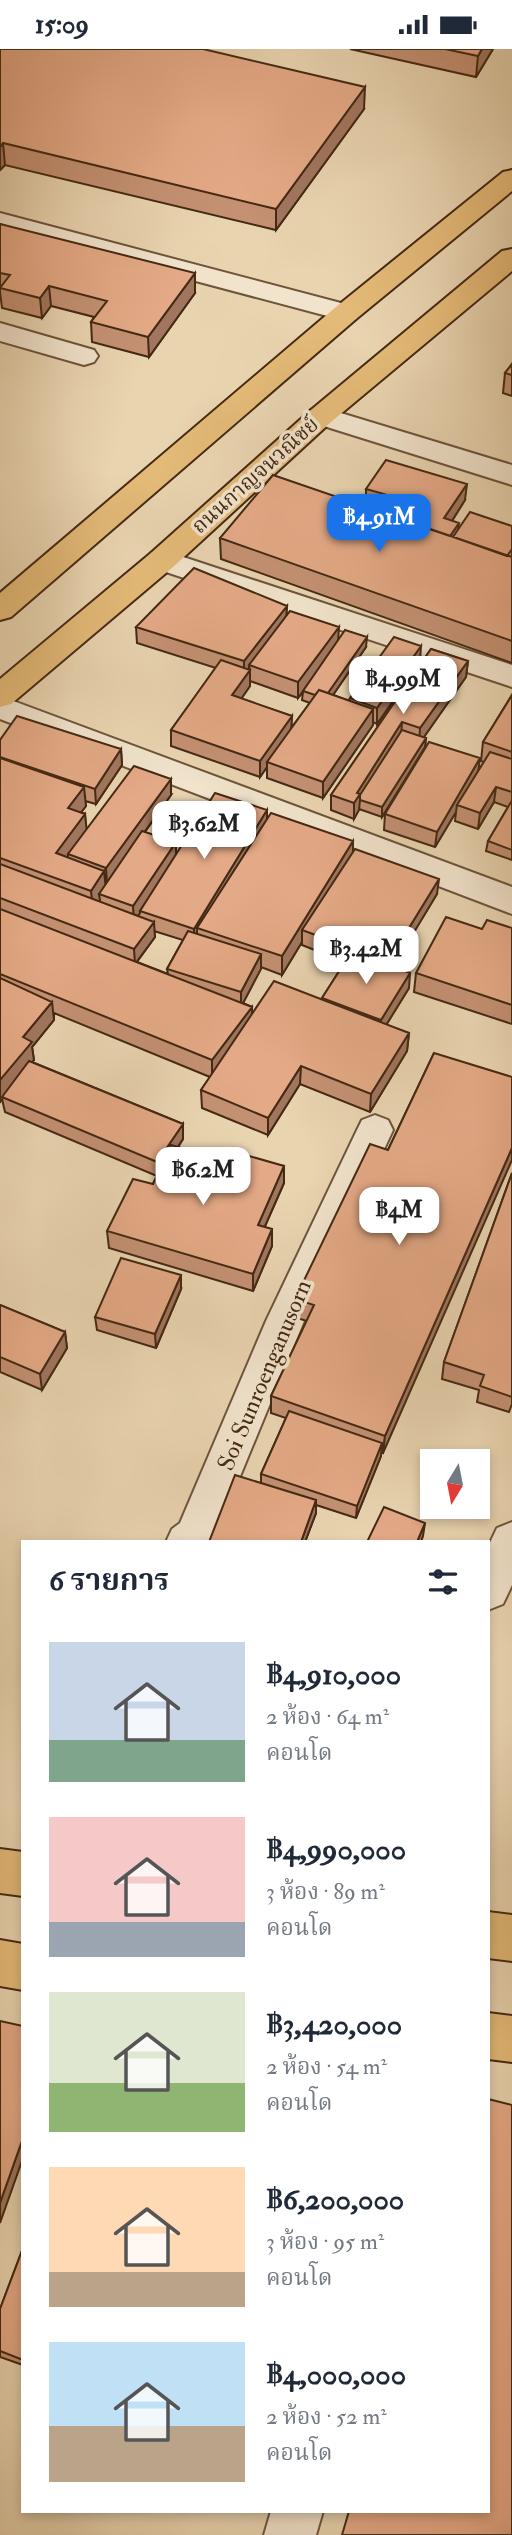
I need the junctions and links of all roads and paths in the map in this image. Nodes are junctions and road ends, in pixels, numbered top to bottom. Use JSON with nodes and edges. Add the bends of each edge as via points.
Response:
{"nodes":[{"id":1,"x":512,"y":178,"type":"edge"},
{"id":2,"x":0,"y":221,"type":"edge"},
{"id":3,"x":509,"y":264,"type":"edge"},
{"id":4,"x":346,"y":313,"type":"junction"},
{"id":5,"x":0,"y":332,"type":"edge"},
{"id":6,"x":84,"y":356,"type":"dead end"},
{"id":7,"x":321,"y":416,"type":"junction"},
{"id":8,"x":512,"y":475,"type":"edge"},
{"id":9,"x":162,"y":559,"type":"junction"},
{"id":10,"x":0,"y":610,"type":"edge"},
{"id":11,"x":512,"y":676,"type":"edge"},
{"id":12,"x":0,"y":696,"type":"edge"},
{"id":13,"x":0,"y":707,"type":"edge"},
{"id":14,"x":512,"y":901,"type":"edge"},
{"id":15,"x":375,"y":1130,"type":"dead end"},
{"id":16,"x":190,"y":1540,"type":"edge"},
{"id":17,"x":512,"y":1541,"type":"edge"},
{"id":18,"x":490,"y":1587,"type":"edge"},
{"id":19,"x":0,"y":1871,"type":"edge"},
{"id":20,"x":21,"y":1874,"type":"edge"},
{"id":21,"x":490,"y":1935,"type":"edge"},
{"id":22,"x":512,"y":1938,"type":"edge"},
{"id":23,"x":0,"y":1963,"type":"edge"},
{"id":24,"x":21,"y":1967,"type":"edge"},
{"id":25,"x":490,"y":2036,"type":"edge"},
{"id":26,"x":512,"y":2039,"type":"edge"},
{"id":27,"x":296,"y":2513,"type":"edge"},
{"id":28,"x":290,"y":2535,"type":"edge"}],
"edges":[{"from":1,"to":4,"type":"main road"},
{"from":2,"to":4,"type":"street"},
{"from":3,"to":7,"type":"main road","name":"ถนนกาญจนวณิชย์"},
{"from":4,"to":10,"type":"main road"},
{"from":5,"to":6,"type":"street"},
{"from":7,"to":8,"type":"street"},
{"from":7,"to":9,"type":"main road","name":"ถนนกาญจนวณิชย์"},
{"from":9,"to":11,"type":"street"},
{"from":9,"to":12,"type":"main road","name":"ถนนกาญจนวณิชย์"},
{"from":13,"to":14,"type":"street"},
{"from":15,"to":16,"type":"street","name":"Soi Sunroenganusorn"},
{"from":17,"to":18,"type":"street"},
{"from":19,"to":20,"type":"main road"},
{"from":21,"to":22,"type":"main road"},
{"from":23,"to":24,"type":"main road"},
{"from":25,"to":26,"type":"main road"},
{"from":27,"to":28,"type":"street"}]}
